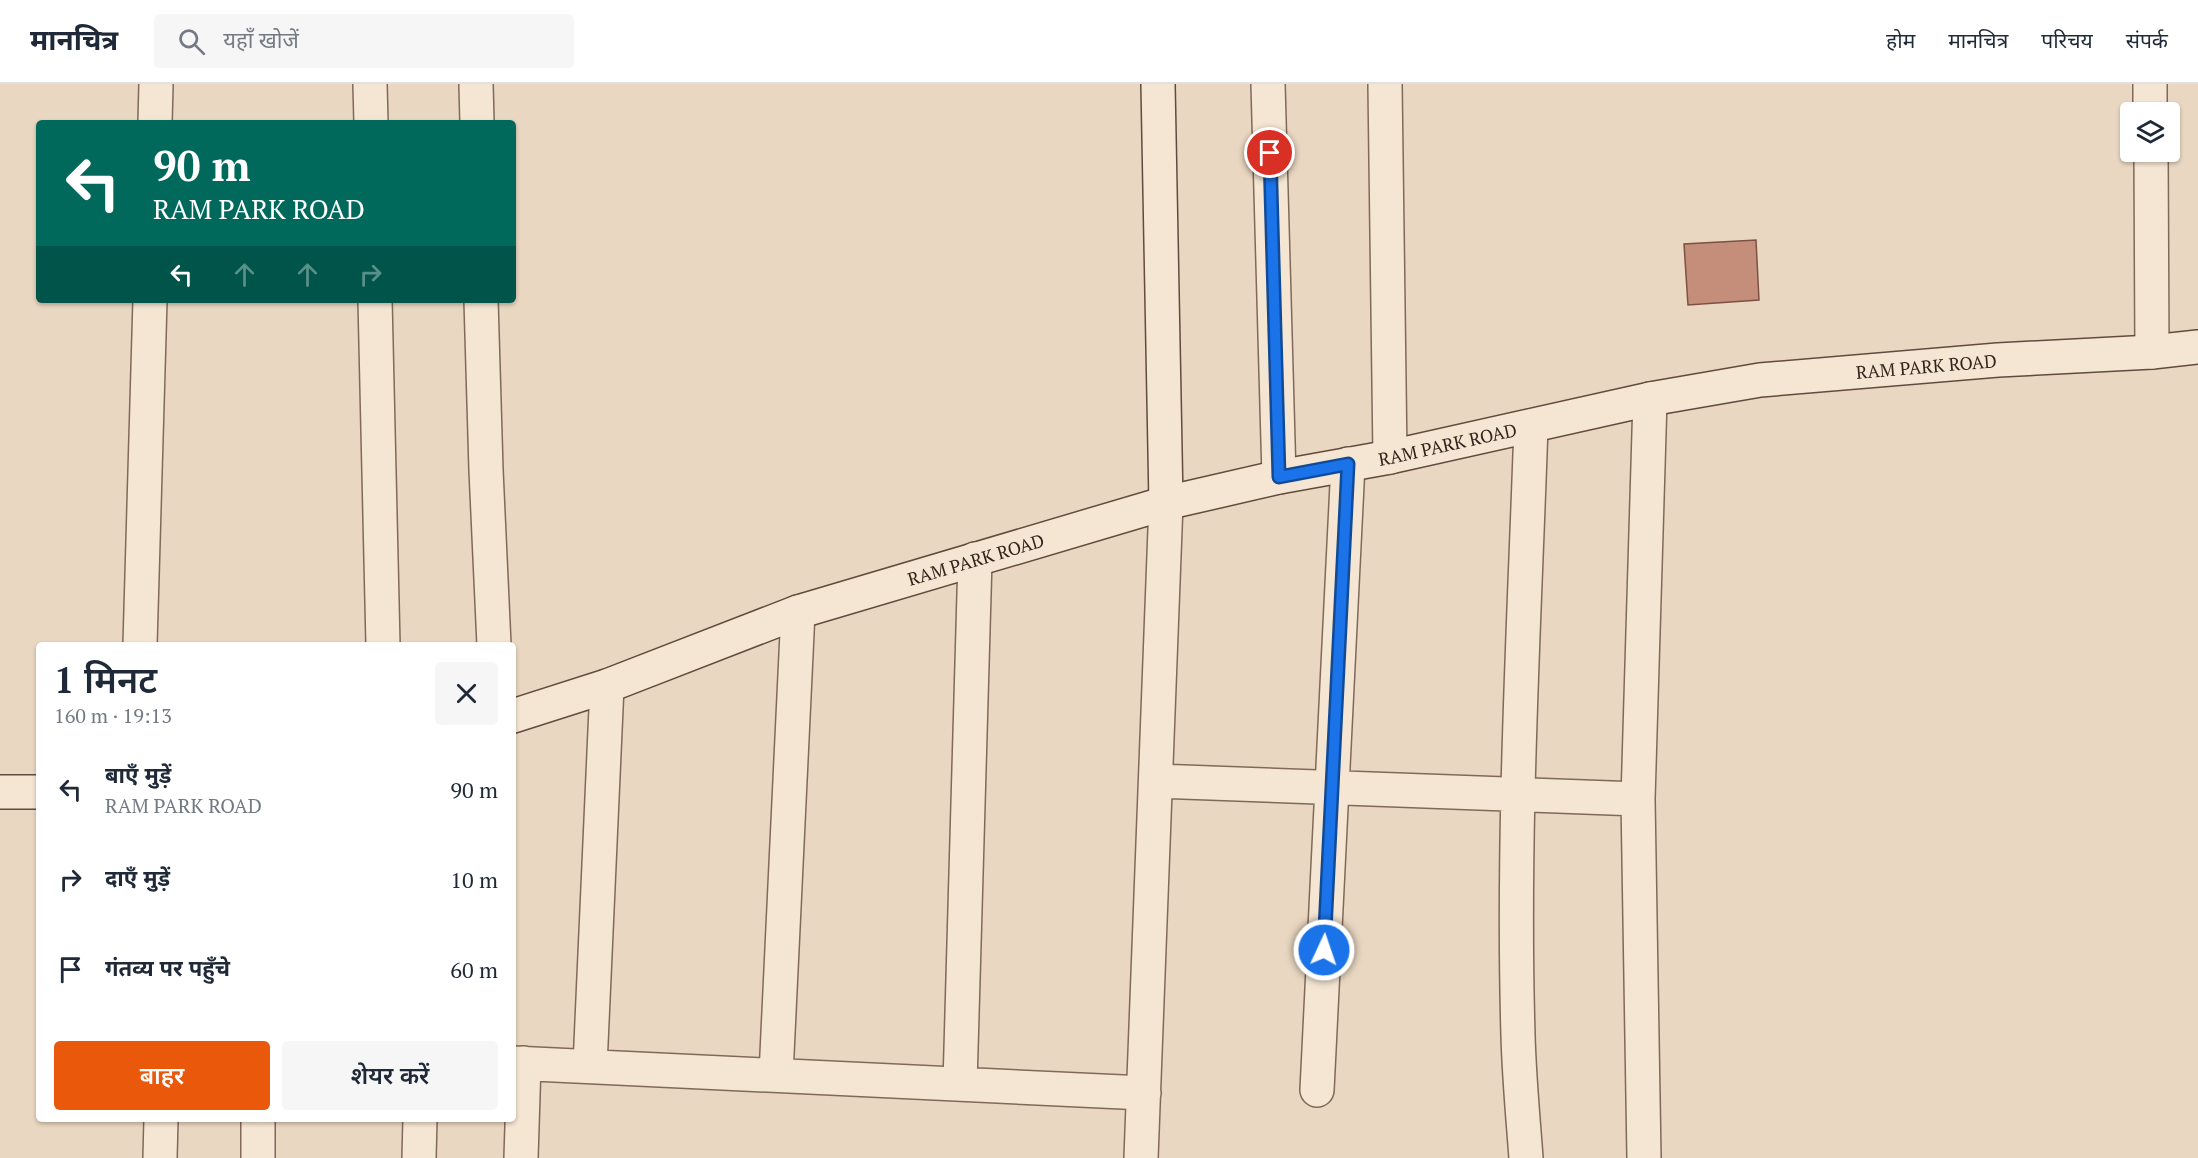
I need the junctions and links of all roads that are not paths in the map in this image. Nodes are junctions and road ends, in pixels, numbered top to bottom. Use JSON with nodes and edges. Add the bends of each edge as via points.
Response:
{"nodes":[{"id":1,"x":156,"y":84,"type":"edge"},
{"id":2,"x":370,"y":84,"type":"edge"},
{"id":3,"x":476,"y":84,"type":"edge"},
{"id":4,"x":1158,"y":84,"type":"edge"},
{"id":5,"x":1268,"y":84,"type":"edge"},
{"id":6,"x":1385,"y":84,"type":"edge"},
{"id":7,"x":2150,"y":84,"type":"edge"},
{"id":8,"x":2150,"y":102,"type":"edge"},
{"id":9,"x":155,"y":120,"type":"edge"},
{"id":10,"x":371,"y":120,"type":"edge"},
{"id":11,"x":477,"y":120,"type":"edge"},
{"id":12,"x":2151,"y":162,"type":"edge"},
{"id":13,"x":150,"y":303,"type":"edge"},
{"id":14,"x":375,"y":303,"type":"edge"},
{"id":15,"x":481,"y":303,"type":"edge"},
{"id":16,"x":2198,"y":347,"type":"edge"},
{"id":17,"x":2152,"y":352,"type":"junction"},
{"id":18,"x":1650,"y":399,"type":"junction"},
{"id":19,"x":1531,"y":426,"type":"junction"},
{"id":20,"x":1390,"y":457,"type":"junction"},
{"id":21,"x":1348,"y":464,"type":"junction"},
{"id":22,"x":1279,"y":477,"type":"junction"},
{"id":23,"x":1166,"y":503,"type":"junction"},
{"id":24,"x":975,"y":560,"type":"junction"},
{"id":25,"x":798,"y":612,"type":"junction"},
{"id":26,"x":140,"y":642,"type":"edge"},
{"id":27,"x":383,"y":642,"type":"edge"},
{"id":28,"x":494,"y":642,"type":"edge"},
{"id":29,"x":607,"y":686,"type":"junction"},
{"id":30,"x":516,"y":715,"type":"edge"},
{"id":31,"x":1156,"y":781,"type":"junction"},
{"id":32,"x":1332,"y":788,"type":"junction"},
{"id":33,"x":0,"y":792,"type":"edge"},
{"id":34,"x":36,"y":792,"type":"edge"},
{"id":35,"x":1518,"y":795,"type":"junction"},
{"id":36,"x":1638,"y":799,"type":"junction"},
{"id":37,"x":519,"y":1063,"type":"edge"},
{"id":38,"x":590,"y":1066,"type":"junction"},
{"id":39,"x":776,"y":1076,"type":"junction"},
{"id":40,"x":960,"y":1084,"type":"junction"},
{"id":41,"x":1317,"y":1090,"type":"dead end"},
{"id":42,"x":1144,"y":1093,"type":"junction"},
{"id":43,"x":161,"y":1122,"type":"edge"},
{"id":44,"x":258,"y":1122,"type":"edge"},
{"id":45,"x":420,"y":1122,"type":"edge"},
{"id":46,"x":160,"y":1158,"type":"edge"},
{"id":47,"x":258,"y":1158,"type":"edge"},
{"id":48,"x":419,"y":1158,"type":"edge"},
{"id":49,"x":521,"y":1158,"type":"edge"},
{"id":50,"x":1141,"y":1158,"type":"edge"},
{"id":51,"x":1526,"y":1158,"type":"edge"},
{"id":52,"x":1644,"y":1158,"type":"edge"}],
"edges":[{"from":1,"to":9,"type":"street"},
{"from":2,"to":10,"type":"street"},
{"from":3,"to":11,"type":"street"},
{"from":4,"to":23,"type":"street"},
{"from":5,"to":22,"type":"street"},
{"from":6,"to":20,"type":"street"},
{"from":7,"to":8,"type":"street"},
{"from":12,"to":17,"type":"street"},
{"from":13,"to":26,"type":"street"},
{"from":14,"to":27,"type":"street"},
{"from":15,"to":28,"type":"street"},
{"from":16,"to":17,"type":"street","name":"RAM PARK ROAD"},
{"from":17,"to":18,"type":"street","name":"RAM PARK ROAD","via":[[1760,380]]},
{"from":18,"to":19,"type":"street","name":"RAM PARK ROAD"},
{"from":18,"to":36,"type":"street"},
{"from":19,"to":20,"type":"street","name":"RAM PARK ROAD"},
{"from":19,"to":35,"type":"street"},
{"from":20,"to":21,"type":"street","name":"RAM PARK ROAD"},
{"from":21,"to":22,"type":"street","name":"RAM PARK ROAD"},
{"from":21,"to":32,"type":"street"},
{"from":22,"to":23,"type":"street","name":"RAM PARK ROAD"},
{"from":23,"to":24,"type":"street","name":"RAM PARK ROAD"},
{"from":23,"to":31,"type":"street"},
{"from":24,"to":25,"type":"street","name":"RAM PARK ROAD"},
{"from":24,"to":40,"type":"street"},
{"from":25,"to":29,"type":"street","name":"RAM PARK ROAD"},
{"from":25,"to":39,"type":"street"},
{"from":29,"to":30,"type":"street","name":"RAM PARK ROAD"},
{"from":29,"to":38,"type":"street"},
{"from":31,"to":32,"type":"street"},
{"from":31,"to":42,"type":"street"},
{"from":32,"to":35,"type":"street"},
{"from":32,"to":41,"type":"street"},
{"from":33,"to":34,"type":"street"},
{"from":35,"to":36,"type":"street"},
{"from":35,"to":51,"type":"street","via":[[1518,1038]]},
{"from":36,"to":52,"type":"street"},
{"from":37,"to":38,"type":"street"},
{"from":37,"to":49,"type":"street"},
{"from":38,"to":39,"type":"street"},
{"from":39,"to":40,"type":"street"},
{"from":40,"to":42,"type":"street"},
{"from":42,"to":50,"type":"street"},
{"from":43,"to":46,"type":"street"},
{"from":44,"to":47,"type":"street"},
{"from":45,"to":48,"type":"street"}]}
